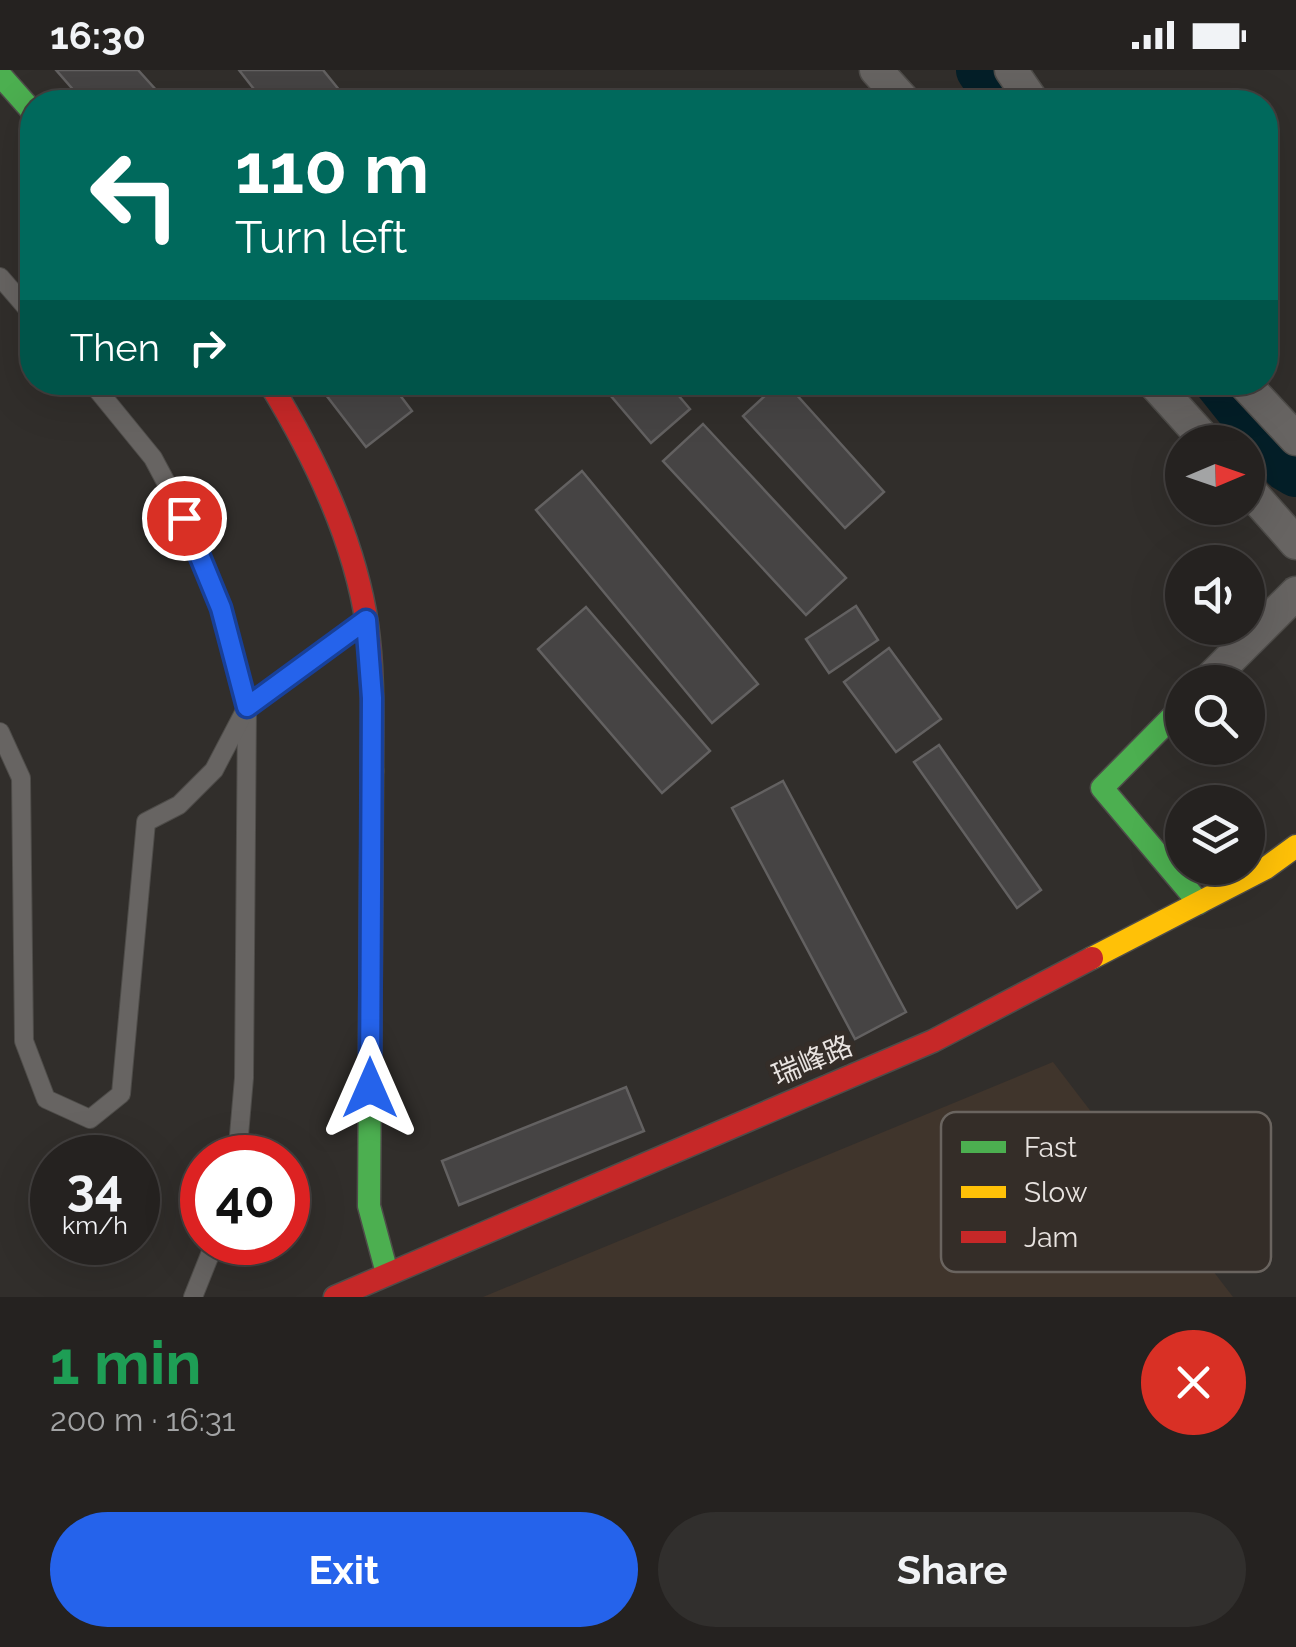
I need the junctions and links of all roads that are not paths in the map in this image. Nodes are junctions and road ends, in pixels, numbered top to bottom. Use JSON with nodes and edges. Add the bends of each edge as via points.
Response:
{"nodes":[{"id":1,"x":876,"y":70,"type":"edge"},
{"id":2,"x":0,"y":75,"type":"edge"},
{"id":3,"x":894,"y":90,"type":"edge"},
{"id":4,"x":20,"y":98,"type":"edge"},
{"id":5,"x":0,"y":277,"type":"edge"},
{"id":6,"x":20,"y":300,"type":"edge"},
{"id":7,"x":102,"y":395,"type":"edge"},
{"id":8,"x":276,"y":395,"type":"edge"},
{"id":9,"x":1164,"y":395,"type":"edge"},
{"id":10,"x":1255,"y":395,"type":"edge"},
{"id":11,"x":1191,"y":425,"type":"edge"},
{"id":12,"x":1296,"y":439,"type":"edge"},
{"id":13,"x":1265,"y":507,"type":"edge"},
{"id":14,"x":1296,"y":543,"type":"edge"},
{"id":15,"x":1296,"y":593,"type":"edge"},
{"id":16,"x":366,"y":620,"type":"junction"},
{"id":17,"x":1224,"y":665,"type":"edge"},
{"id":18,"x":247,"y":707,"type":"junction"},
{"id":19,"x":1165,"y":724,"type":"edge"},
{"id":20,"x":0,"y":732,"type":"edge"},
{"id":21,"x":1296,"y":846,"type":"edge"},
{"id":22,"x":1200,"y":903,"type":"junction"},
{"id":23,"x":239,"y":1135,"type":"edge"},
{"id":24,"x":206,"y":1265,"type":"edge"},
{"id":25,"x":387,"y":1273,"type":"junction"},
{"id":26,"x":193,"y":1297,"type":"edge"},
{"id":27,"x":336,"y":1297,"type":"edge"}],
"edges":[{"from":1,"to":3,"type":"street"},
{"from":2,"to":4,"type":"street"},
{"from":5,"to":6,"type":"lane"},
{"from":7,"to":18,"type":"lane","via":[[153,458],[184,518],[221,608]]},
{"from":8,"to":16,"type":"street","via":[[338,521]]},
{"from":9,"to":11,"type":"street"},
{"from":10,"to":12,"type":"street"},
{"from":13,"to":14,"type":"street"},
{"from":15,"to":17,"type":"street"},
{"from":16,"to":18,"type":"lane"},
{"from":16,"to":25,"type":"street","via":[[372,698],[369,1206]]},
{"from":18,"to":20,"type":"lane","via":[[214,770],[180,805],[146,822],[121,1094],[90,1119],[46,1099],[24,1041],[21,778]]},
{"from":18,"to":23,"type":"lane"},
{"from":19,"to":22,"type":"street","via":[[1102,788]]},
{"from":21,"to":22,"type":"street","name":"瑞峰路"},
{"from":22,"to":25,"type":"street","name":"瑞峰路","via":[[934,1041]]},
{"from":24,"to":26,"type":"lane"},
{"from":25,"to":27,"type":"street","name":"瑞峰路"}]}
